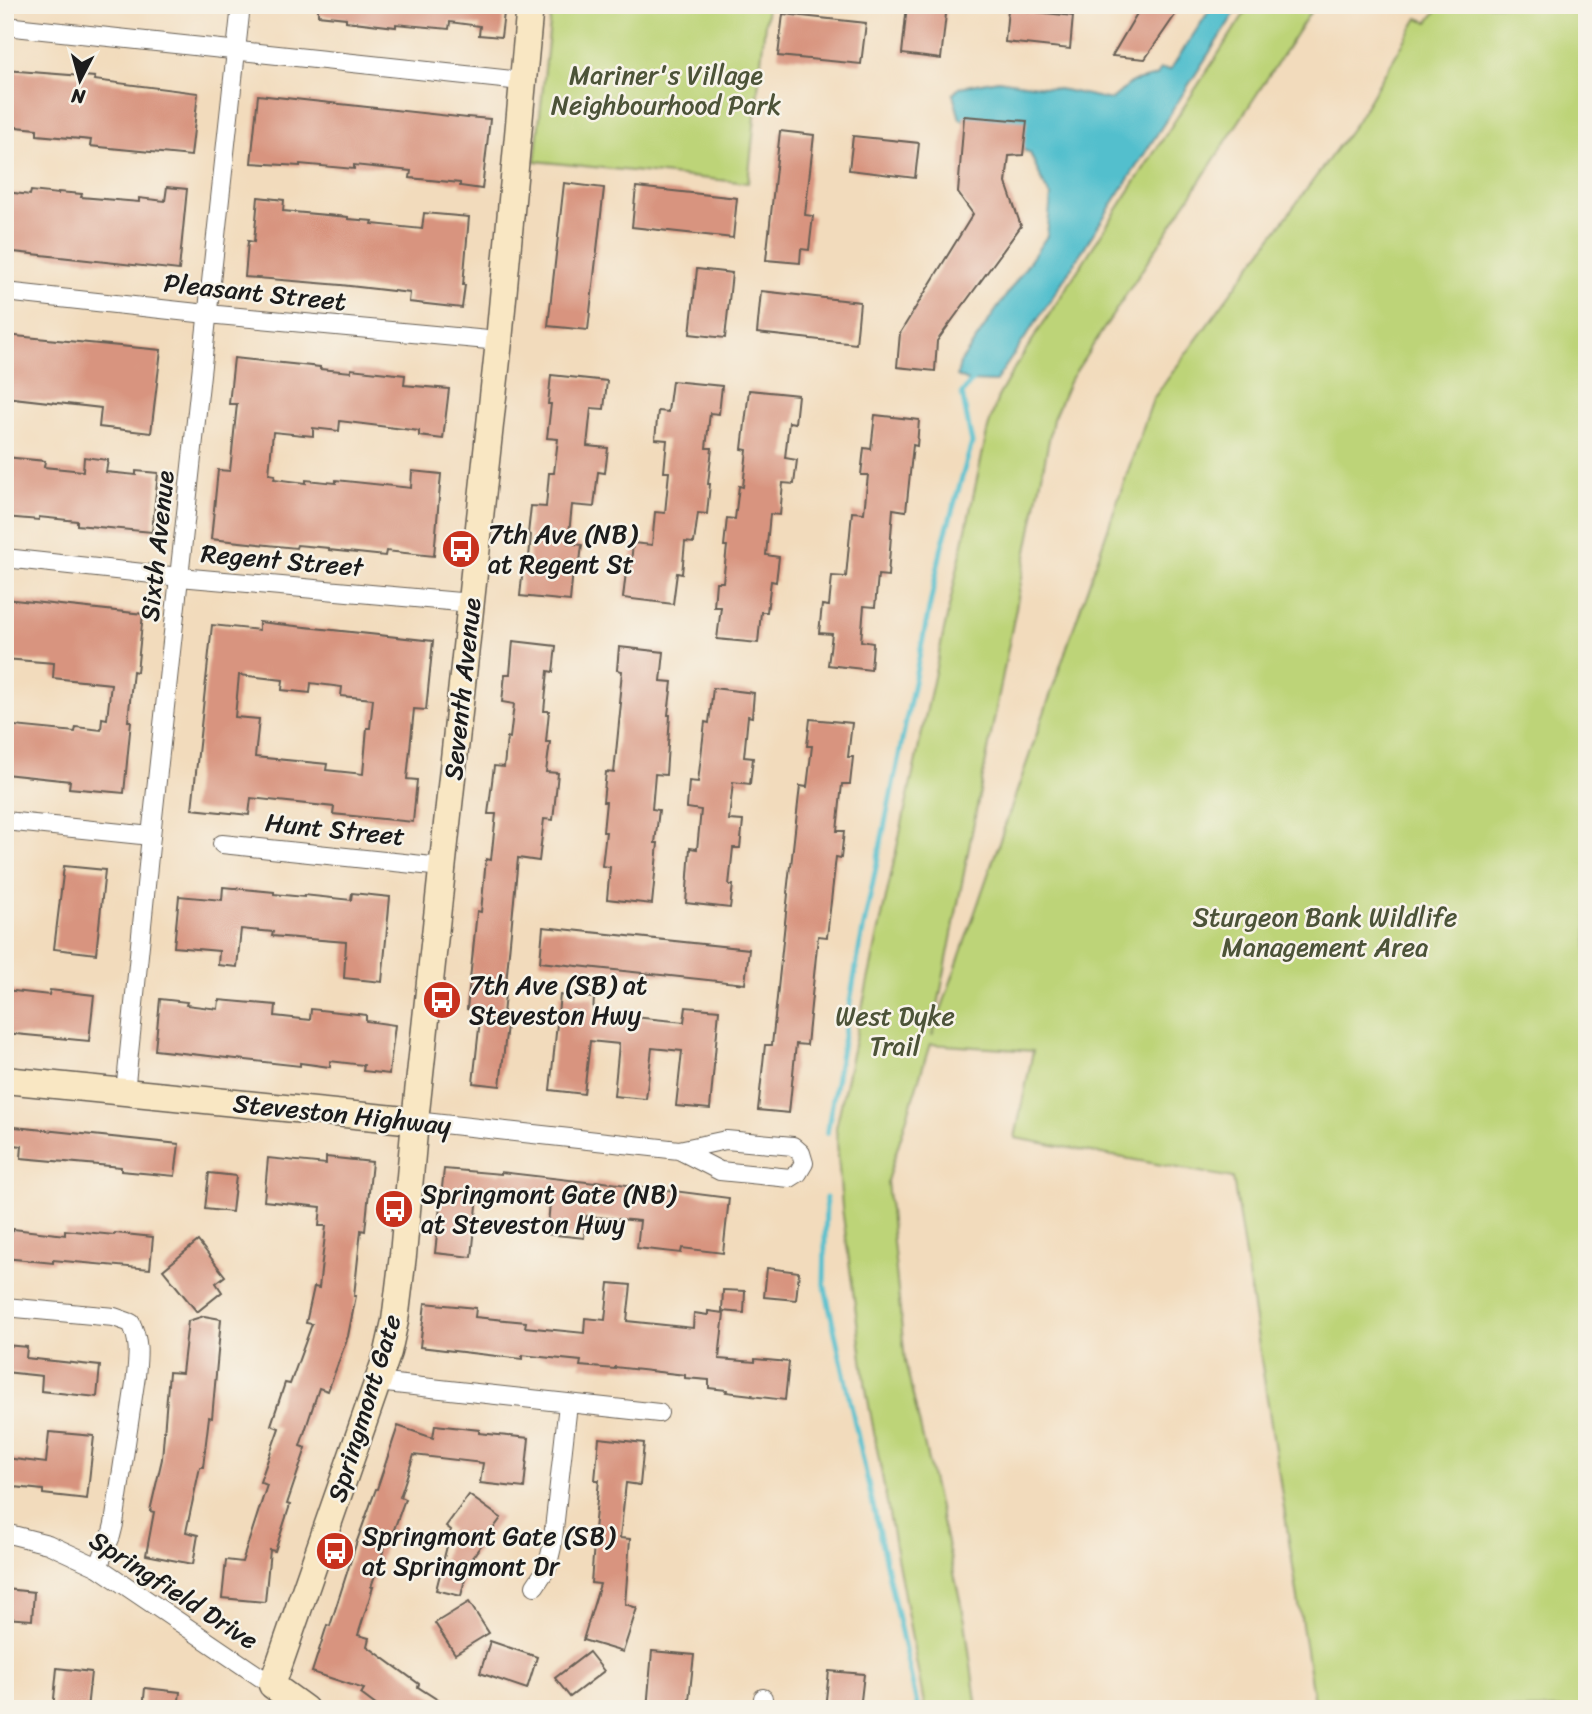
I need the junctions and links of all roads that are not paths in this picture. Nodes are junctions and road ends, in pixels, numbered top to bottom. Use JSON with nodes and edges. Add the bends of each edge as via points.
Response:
{"nodes":[{"id":1,"x":241,"y":5,"type":"edge"},
{"id":2,"x":530,"y":5,"type":"edge"},
{"id":3,"x":5,"y":26,"type":"edge"},
{"id":4,"x":236,"y":51,"type":"junction"},
{"id":5,"x":522,"y":81,"type":"junction"},
{"id":6,"x":5,"y":292,"type":"edge"},
{"id":7,"x":207,"y":314,"type":"junction"},
{"id":8,"x":499,"y":341,"type":"junction"},
{"id":9,"x":5,"y":558,"type":"edge"},
{"id":10,"x":180,"y":578,"type":"junction"},
{"id":11,"x":471,"y":603,"type":"junction"},
{"id":12,"x":5,"y":821,"type":"edge"},
{"id":13,"x":151,"y":836,"type":"junction"},
{"id":14,"x":222,"y":844,"type":"dead end"},
{"id":15,"x":442,"y":867,"type":"junction"},
{"id":16,"x":5,"y":1080,"type":"edge"},
{"id":17,"x":125,"y":1093,"type":"junction"},
{"id":18,"x":415,"y":1121,"type":"junction"},
{"id":19,"x":679,"y":1150,"type":"junction"},
{"id":20,"x":5,"y":1307,"type":"edge"},
{"id":21,"x":377,"y":1382,"type":"junction"},
{"id":22,"x":568,"y":1404,"type":"junction"},
{"id":23,"x":659,"y":1413,"type":"dead end"},
{"id":24,"x":5,"y":1533,"type":"edge"},
{"id":25,"x":98,"y":1567,"type":"junction"},
{"id":26,"x":536,"y":1586,"type":"dead end"},
{"id":27,"x":272,"y":1685,"type":"junction"},
{"id":28,"x":305,"y":1709,"type":"edge"}],
"edges":[{"from":1,"to":4,"type":"street","name":"Sixth Avenue"},
{"from":2,"to":5,"type":"street","name":"Seventh Avenue"},
{"from":3,"to":4,"type":"street"},
{"from":4,"to":5,"type":"street"},
{"from":4,"to":7,"type":"street","name":"Sixth Avenue"},
{"from":5,"to":8,"type":"street","name":"Seventh Avenue"},
{"from":6,"to":7,"type":"street","name":"Pleasant Street"},
{"from":7,"to":8,"type":"street","name":"Pleasant Street"},
{"from":7,"to":10,"type":"street","name":"Sixth Avenue"},
{"from":8,"to":11,"type":"street","name":"Seventh Avenue"},
{"from":9,"to":10,"type":"street","name":"Regent Street"},
{"from":10,"to":11,"type":"street","name":"Regent Street"},
{"from":10,"to":13,"type":"street","name":"Sixth Avenue"},
{"from":11,"to":15,"type":"street","name":"Seventh Avenue"},
{"from":12,"to":13,"type":"street"},
{"from":13,"to":17,"type":"street","name":"Sixth Avenue"},
{"from":14,"to":15,"type":"street","name":"Hunt Street"},
{"from":15,"to":18,"type":"street","name":"Seventh Avenue"},
{"from":16,"to":17,"type":"street","name":"Steveston Highway"},
{"from":17,"to":18,"type":"street","name":"Steveston Highway"},
{"from":18,"to":19,"type":"street","name":"Steveston Highway"},
{"from":18,"to":21,"type":"street","name":"Springmont Gate","via":[[397,1308]]},
{"from":19,"to":19,"type":"street","name":"Steveston Highway","via":[[720,1171],[790,1178],[804,1163],[793,1146],[726,1140]]},
{"from":20,"to":25,"type":"street","via":[[114,1317],[131,1323],[138,1337],[114,1524]]},
{"from":21,"to":22,"type":"street"},
{"from":21,"to":27,"type":"street","name":"Springmont Gate"},
{"from":22,"to":23,"type":"street"},
{"from":22,"to":26,"type":"street","via":[[552,1547]]},
{"from":24,"to":25,"type":"street","name":"Springfield Drive","via":[[48,1544]]},
{"from":25,"to":27,"type":"street","name":"Springfield Drive"},
{"from":27,"to":28,"type":"street"}]}
